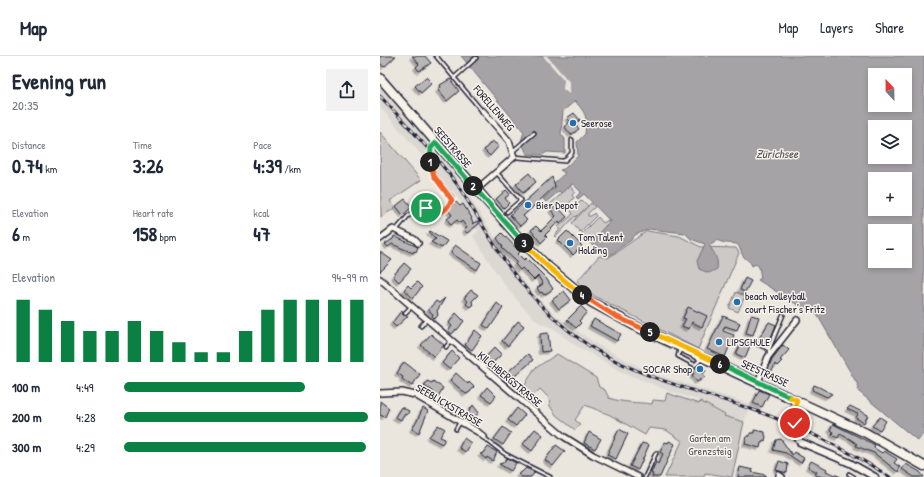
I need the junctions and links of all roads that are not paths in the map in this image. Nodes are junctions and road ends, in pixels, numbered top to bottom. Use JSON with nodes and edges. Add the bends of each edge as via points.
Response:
{"nodes":[{"id":1,"x":436,"y":56,"type":"edge"},
{"id":2,"x":476,"y":58,"type":"dead end"},
{"id":3,"x":455,"y":77,"type":"junction"},
{"id":4,"x":380,"y":78,"type":"edge"},
{"id":5,"x":483,"y":111,"type":"joint"},
{"id":6,"x":534,"y":133,"type":"dead end"},
{"id":7,"x":572,"y":140,"type":"dead end"},
{"id":8,"x":436,"y":143,"type":"junction"},
{"id":9,"x":514,"y":154,"type":"junction"},
{"id":10,"x":497,"y":172,"type":"junction"},
{"id":11,"x":476,"y":190,"type":"junction"},
{"id":12,"x":507,"y":212,"type":"dead end"},
{"id":13,"x":396,"y":230,"type":"junction"},
{"id":14,"x":380,"y":239,"type":"edge"},
{"id":15,"x":418,"y":243,"type":"dead end"},
{"id":16,"x":380,"y":279,"type":"edge"},
{"id":17,"x":411,"y":307,"type":"junction"},
{"id":18,"x":405,"y":313,"type":"dead end"},
{"id":19,"x":783,"y":315,"type":"dead end"},
{"id":20,"x":426,"y":320,"type":"junction"},
{"id":21,"x":797,"y":320,"type":"dead end"},
{"id":22,"x":421,"y":326,"type":"dead end"},
{"id":23,"x":451,"y":341,"type":"junction"},
{"id":24,"x":757,"y":344,"type":"dead end"},
{"id":25,"x":446,"y":347,"type":"dead end"},
{"id":26,"x":769,"y":350,"type":"junction"},
{"id":27,"x":768,"y":357,"type":"junction"},
{"id":28,"x":758,"y":382,"type":"junction"},
{"id":29,"x":380,"y":393,"type":"edge"},
{"id":30,"x":797,"y":400,"type":"junction"},
{"id":31,"x":460,"y":421,"type":"junction"},
{"id":32,"x":456,"y":429,"type":"dead end"},
{"id":33,"x":484,"y":437,"type":"joint"},
{"id":34,"x":656,"y":453,"type":"dead end"},
{"id":35,"x":924,"y":466,"type":"edge"},
{"id":36,"x":848,"y":474,"type":"dead end"},
{"id":37,"x":550,"y":477,"type":"edge"},
{"id":38,"x":638,"y":477,"type":"edge"},
{"id":39,"x":645,"y":477,"type":"edge"},
{"id":40,"x":854,"y":477,"type":"edge"},
{"id":41,"x":875,"y":477,"type":"edge"}],
"edges":[{"from":1,"to":3,"type":"lane","name":"FORELLENWEG"},
{"from":2,"to":3,"type":"lane"},
{"from":3,"to":5,"type":"lane","name":"FORELLENWEG"},
{"from":4,"to":8,"type":"main road","name":"SEESTRASSE"},
{"from":5,"to":9,"type":"street","name":"FORELLENWEG","via":[[509,141]]},
{"from":6,"to":9,"type":"lane"},
{"from":7,"to":9,"type":"lane","via":[[572,153],[564,160]]},
{"from":8,"to":11,"type":"main road","name":"SEESTRASSE"},
{"from":8,"to":13,"type":"lane","via":[[431,148],[430,166],[452,201],[441,212],[426,208],[414,212]]},
{"from":9,"to":10,"type":"street"},
{"from":10,"to":11,"type":"street"},
{"from":10,"to":12,"type":"lane","via":[[520,200]]},
{"from":11,"to":28,"type":"main road","name":"SEESTRASSE","via":[[522,242],[591,302],[615,316]]},
{"from":13,"to":14,"type":"street","via":[[390,230]]},
{"from":13,"to":15,"type":"street"},
{"from":16,"to":17,"type":"street","name":"KILCHBERGSTRASSE"},
{"from":17,"to":18,"type":"lane"},
{"from":17,"to":20,"type":"street","name":"KILCHBERGSTRASSE"},
{"from":19,"to":26,"type":"lane"},
{"from":20,"to":22,"type":"lane"},
{"from":20,"to":23,"type":"street","name":"KILCHBERGSTRASSE"},
{"from":21,"to":27,"type":"street"},
{"from":23,"to":25,"type":"lane"},
{"from":23,"to":38,"type":"street","name":"KILCHBERGSTRASSE","via":[[563,436],[593,455]]},
{"from":24,"to":26,"type":"lane"},
{"from":26,"to":27,"type":"lane"},
{"from":27,"to":28,"type":"street"},
{"from":28,"to":30,"type":"main road","name":"SEESTRASSE"},
{"from":29,"to":31,"type":"street","name":"SEEBLICKSTRASSE","via":[[408,393]]},
{"from":30,"to":35,"type":"main road","name":"SEESTRASSE","via":[[866,433]]},
{"from":30,"to":41,"type":"street","via":[[794,416],[797,436],[801,443],[850,463]]},
{"from":31,"to":32,"type":"lane"},
{"from":31,"to":33,"type":"street","name":"SEEBLICKSTRASSE"},
{"from":33,"to":37,"type":"lane","via":[[505,454]]},
{"from":34,"to":39,"type":"lane"},
{"from":36,"to":40,"type":"lane"}]}
